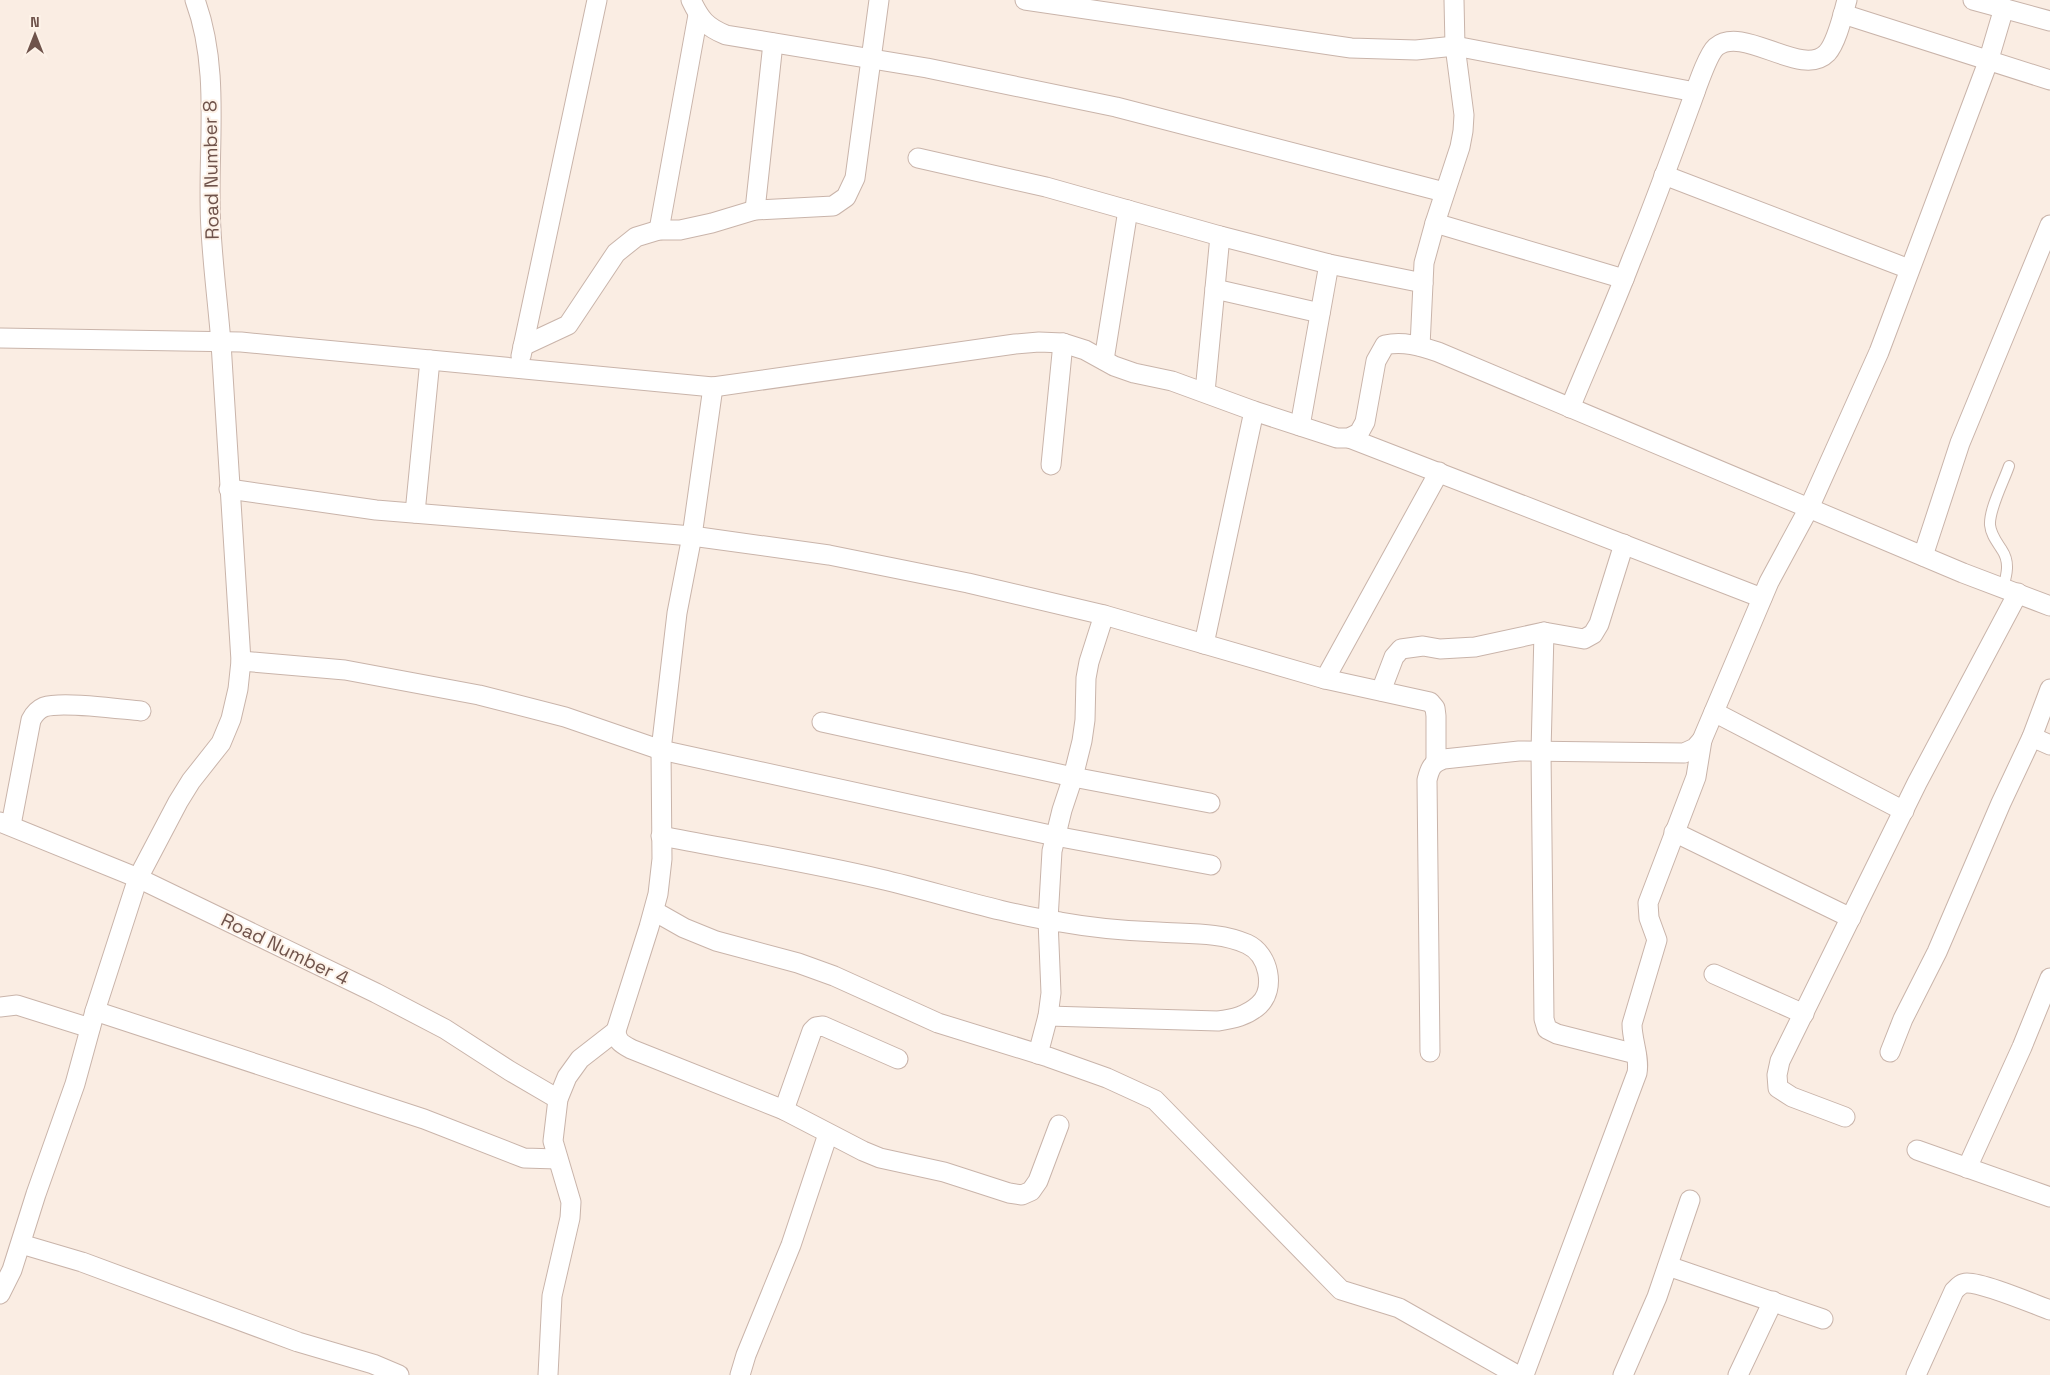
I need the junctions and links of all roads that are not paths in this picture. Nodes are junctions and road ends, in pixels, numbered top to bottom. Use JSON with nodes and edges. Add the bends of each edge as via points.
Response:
{"nodes":[{"id":1,"x":195,"y":0,"type":"edge"},
{"id":2,"x":597,"y":0,"type":"edge"},
{"id":3,"x":879,"y":0,"type":"edge"},
{"id":4,"x":1025,"y":0,"type":"edge"},
{"id":5,"x":1454,"y":0,"type":"edge"},
{"id":6,"x":1973,"y":0,"type":"edge"},
{"id":7,"x":1845,"y":7,"type":"edge"},
{"id":8,"x":695,"y":8,"type":"edge"},
{"id":9,"x":2004,"y":8,"type":"junction"},
{"id":10,"x":2050,"y":21,"type":"edge"},
{"id":11,"x":773,"y":43,"type":"junction"},
{"id":12,"x":1455,"y":46,"type":"junction"},
{"id":13,"x":872,"y":59,"type":"junction"},
{"id":14,"x":1988,"y":62,"type":"junction"},
{"id":15,"x":2050,"y":80,"type":"edge"},
{"id":16,"x":1695,"y":92,"type":"junction"},
{"id":17,"x":918,"y":158,"type":"dead end"},
{"id":18,"x":1664,"y":175,"type":"junction"},
{"id":19,"x":1444,"y":192,"type":"junction"},
{"id":20,"x":754,"y":210,"type":"junction"},
{"id":21,"x":1128,"y":210,"type":"junction"},
{"id":22,"x":1435,"y":224,"type":"junction"},
{"id":23,"x":2050,"y":225,"type":"edge"},
{"id":24,"x":659,"y":230,"type":"junction"},
{"id":25,"x":1220,"y":236,"type":"junction"},
{"id":26,"x":1329,"y":264,"type":"junction"},
{"id":27,"x":1909,"y":269,"type":"junction"},
{"id":28,"x":1624,"y":279,"type":"junction"},
{"id":29,"x":1422,"y":283,"type":"junction"},
{"id":30,"x":1215,"y":289,"type":"junction"},
{"id":31,"x":1320,"y":313,"type":"junction"},
{"id":32,"x":0,"y":338,"type":"edge"},
{"id":33,"x":221,"y":342,"type":"junction"},
{"id":34,"x":1063,"y":343,"type":"junction"},
{"id":35,"x":523,"y":346,"type":"junction"},
{"id":36,"x":1420,"y":346,"type":"junction"},
{"id":37,"x":430,"y":360,"type":"junction"},
{"id":38,"x":1104,"y":360,"type":"junction"},
{"id":39,"x":519,"y":369,"type":"junction"},
{"id":40,"x":713,"y":387,"type":"junction"},
{"id":41,"x":1205,"y":392,"type":"junction"},
{"id":42,"x":1570,"y":408,"type":"junction"},
{"id":43,"x":1254,"y":411,"type":"junction"},
{"id":44,"x":1300,"y":426,"type":"junction"},
{"id":45,"x":1350,"y":438,"type":"junction"},
{"id":46,"x":1051,"y":465,"type":"dead end"},
{"id":47,"x":2009,"y":466,"type":"dead end"},
{"id":48,"x":1439,"y":472,"type":"junction"},
{"id":49,"x":228,"y":489,"type":"junction"},
{"id":50,"x":1809,"y":508,"type":"junction"},
{"id":51,"x":416,"y":513,"type":"junction"},
{"id":52,"x":692,"y":536,"type":"junction"},
{"id":53,"x":1624,"y":544,"type":"junction"},
{"id":54,"x":1923,"y":556,"type":"junction"},
{"id":55,"x":2010,"y":590,"type":"junction"},
{"id":56,"x":1762,"y":598,"type":"junction"},
{"id":57,"x":2050,"y":606,"type":"edge"},
{"id":58,"x":1104,"y":615,"type":"junction"},
{"id":59,"x":1544,"y":632,"type":"junction"},
{"id":60,"x":1204,"y":644,"type":"junction"},
{"id":61,"x":241,"y":661,"type":"junction"},
{"id":62,"x":1325,"y":679,"type":"junction"},
{"id":63,"x":2050,"y":689,"type":"edge"},
{"id":64,"x":1381,"y":691,"type":"junction"},
{"id":65,"x":141,"y":711,"type":"dead end"},
{"id":66,"x":1714,"y":712,"type":"junction"},
{"id":67,"x":822,"y":722,"type":"dead end"},
{"id":68,"x":2032,"y":737,"type":"junction"},
{"id":69,"x":1702,"y":740,"type":"junction"},
{"id":70,"x":2050,"y":746,"type":"edge"},
{"id":71,"x":661,"y":750,"type":"junction"},
{"id":72,"x":1541,"y":752,"type":"junction"},
{"id":73,"x":1436,"y":762,"type":"junction"},
{"id":74,"x":1072,"y":777,"type":"junction"},
{"id":75,"x":1210,"y":803,"type":"dead end"},
{"id":76,"x":1904,"y":811,"type":"junction"},
{"id":77,"x":6,"y":824,"type":"edge"},
{"id":78,"x":1674,"y":832,"type":"junction"},
{"id":79,"x":662,"y":836,"type":"junction"},
{"id":80,"x":1055,"y":836,"type":"junction"},
{"id":81,"x":1211,"y":865,"type":"dead end"},
{"id":82,"x":138,"y":878,"type":"junction"},
{"id":83,"x":654,"y":911,"type":"junction"},
{"id":84,"x":1851,"y":918,"type":"junction"},
{"id":85,"x":1048,"y":920,"type":"junction"},
{"id":86,"x":1714,"y":974,"type":"dead end"},
{"id":87,"x":2050,"y":978,"type":"edge"},
{"id":88,"x":0,"y":1006,"type":"edge"},
{"id":89,"x":1804,"y":1014,"type":"junction"},
{"id":90,"x":1048,"y":1016,"type":"junction"},
{"id":91,"x":93,"y":1019,"type":"junction"},
{"id":92,"x":616,"y":1031,"type":"junction"},
{"id":93,"x":1430,"y":1052,"type":"dead end"},
{"id":94,"x":1890,"y":1052,"type":"dead end"},
{"id":95,"x":1038,"y":1054,"type":"junction"},
{"id":96,"x":1636,"y":1054,"type":"junction"},
{"id":97,"x":898,"y":1059,"type":"dead end"},
{"id":98,"x":558,"y":1099,"type":"junction"},
{"id":99,"x":784,"y":1110,"type":"junction"},
{"id":100,"x":1844,"y":1117,"type":"dead end"},
{"id":101,"x":1059,"y":1124,"type":"dead end"},
{"id":102,"x":828,"y":1134,"type":"junction"},
{"id":103,"x":1917,"y":1150,"type":"dead end"},
{"id":104,"x":557,"y":1159,"type":"junction"},
{"id":105,"x":1967,"y":1168,"type":"junction"},
{"id":106,"x":2050,"y":1197,"type":"edge"},
{"id":107,"x":1690,"y":1200,"type":"dead end"},
{"id":108,"x":21,"y":1244,"type":"junction"},
{"id":109,"x":1668,"y":1266,"type":"junction"},
{"id":110,"x":0,"y":1294,"type":"edge"},
{"id":111,"x":1773,"y":1301,"type":"junction"},
{"id":112,"x":2050,"y":1310,"type":"edge"},
{"id":113,"x":1823,"y":1318,"type":"dead end"},
{"id":114,"x":398,"y":1375,"type":"edge"},
{"id":115,"x":548,"y":1375,"type":"edge"},
{"id":116,"x":740,"y":1375,"type":"edge"},
{"id":117,"x":1517,"y":1375,"type":"edge"},
{"id":118,"x":1524,"y":1375,"type":"edge"},
{"id":119,"x":1623,"y":1375,"type":"edge"},
{"id":120,"x":1738,"y":1375,"type":"edge"},
{"id":121,"x":1916,"y":1375,"type":"edge"}],
"edges":[{"from":1,"to":33,"type":"street","name":"Road Number 8","via":[[207,42],[210,76],[210,228]]},
{"from":2,"to":35,"type":"street"},
{"from":3,"to":13,"type":"street"},
{"from":4,"to":12,"type":"street","via":[[1351,48],[1416,50]]},
{"from":5,"to":12,"type":"street"},
{"from":6,"to":9,"type":"street"},
{"from":7,"to":14,"type":"street"},
{"from":7,"to":16,"type":"street","via":[[1836,37],[1827,53],[1813,60],[1794,58],[1730,41],[1715,47]]},
{"from":8,"to":11,"type":"street","via":[[711,29],[726,35]]},
{"from":8,"to":24,"type":"street"},
{"from":9,"to":10,"type":"street"},
{"from":9,"to":14,"type":"street"},
{"from":11,"to":13,"type":"street"},
{"from":11,"to":20,"type":"street"},
{"from":12,"to":16,"type":"street"},
{"from":12,"to":19,"type":"street","via":[[1463,131]]},
{"from":13,"to":19,"type":"street","via":[[1116,108]]},
{"from":13,"to":20,"type":"street","via":[[855,178],[846,198],[825,207]]},
{"from":14,"to":15,"type":"street"},
{"from":14,"to":27,"type":"street"},
{"from":16,"to":18,"type":"street"},
{"from":17,"to":21,"type":"street"},
{"from":18,"to":27,"type":"street"},
{"from":18,"to":28,"type":"street"},
{"from":19,"to":22,"type":"street"},
{"from":20,"to":24,"type":"street","via":[[712,224]]},
{"from":21,"to":25,"type":"street"},
{"from":21,"to":38,"type":"street"},
{"from":22,"to":28,"type":"street"},
{"from":22,"to":29,"type":"street"},
{"from":23,"to":54,"type":"street","via":[[1960,442]]},
{"from":24,"to":35,"type":"street","via":[[636,237],[616,253],[568,325]]},
{"from":25,"to":26,"type":"street"},
{"from":25,"to":30,"type":"street"},
{"from":26,"to":29,"type":"street"},
{"from":26,"to":31,"type":"street"},
{"from":27,"to":50,"type":"street","via":[[1879,352]]},
{"from":28,"to":42,"type":"street"},
{"from":29,"to":36,"type":"street"},
{"from":30,"to":31,"type":"street"},
{"from":30,"to":41,"type":"street"},
{"from":31,"to":44,"type":"street"},
{"from":32,"to":33,"type":"street"},
{"from":33,"to":37,"type":"street"},
{"from":33,"to":49,"type":"street","name":"Road Number 8"},
{"from":34,"to":38,"type":"street"},
{"from":34,"to":40,"type":"street","via":[[1015,344]]},
{"from":34,"to":46,"type":"street"},
{"from":35,"to":39,"type":"street"},
{"from":36,"to":42,"type":"street"},
{"from":36,"to":45,"type":"street","via":[[1397,342],[1385,345],[1376,361],[1364,422],[1359,433]]},
{"from":37,"to":39,"type":"street"},
{"from":37,"to":51,"type":"street"},
{"from":38,"to":41,"type":"street","via":[[1134,373]]},
{"from":39,"to":40,"type":"street"},
{"from":40,"to":52,"type":"street"},
{"from":41,"to":43,"type":"street"},
{"from":42,"to":50,"type":"street"},
{"from":43,"to":44,"type":"street"},
{"from":43,"to":60,"type":"street"},
{"from":44,"to":45,"type":"street","via":[[1337,438]]},
{"from":45,"to":48,"type":"street"},
{"from":47,"to":55,"type":"lane","via":[[1990,524],[1992,534],[2004,552]]},
{"from":48,"to":53,"type":"street"},
{"from":48,"to":62,"type":"street"},
{"from":49,"to":51,"type":"street"},
{"from":49,"to":61,"type":"street","name":"Road Number 8"},
{"from":50,"to":54,"type":"street"},
{"from":50,"to":56,"type":"street"},
{"from":51,"to":52,"type":"street"},
{"from":52,"to":58,"type":"street","via":[[829,555]]},
{"from":52,"to":71,"type":"street","via":[[676,613]]},
{"from":53,"to":56,"type":"street"},
{"from":53,"to":59,"type":"street","via":[[1593,634],[1584,639]]},
{"from":54,"to":55,"type":"street"},
{"from":55,"to":57,"type":"street"},
{"from":55,"to":76,"type":"street"},
{"from":56,"to":66,"type":"street"},
{"from":58,"to":60,"type":"street"},
{"from":58,"to":74,"type":"street","via":[[1086,678],[1085,720]]},
{"from":59,"to":64,"type":"street","via":[[1475,647],[1401,649]]},
{"from":59,"to":72,"type":"street"},
{"from":60,"to":62,"type":"street"},
{"from":61,"to":71,"type":"street","via":[[345,670],[479,695],[565,717]]},
{"from":61,"to":82,"type":"street","name":"Road Number 8","via":[[238,689],[222,743],[191,781]]},
{"from":62,"to":64,"type":"street"},
{"from":63,"to":68,"type":"street"},
{"from":64,"to":73,"type":"street","via":[[1430,702],[1435,708]]},
{"from":65,"to":77,"type":"street","via":[[59,705],[34,712]]},
{"from":66,"to":69,"type":"street"},
{"from":66,"to":76,"type":"street"},
{"from":67,"to":74,"type":"street"},
{"from":68,"to":70,"type":"street"},
{"from":68,"to":94,"type":"street"},
{"from":69,"to":72,"type":"street","via":[[1695,748],[1684,752]]},
{"from":69,"to":78,"type":"street","via":[[1696,777]]},
{"from":71,"to":79,"type":"street"},
{"from":71,"to":80,"type":"street"},
{"from":72,"to":73,"type":"street","via":[[1519,751]]},
{"from":72,"to":96,"type":"street","via":[[1544,1018],[1547,1029]]},
{"from":73,"to":93,"type":"street","via":[[1430,768],[1428,780]]},
{"from":74,"to":75,"type":"street"},
{"from":74,"to":80,"type":"street"},
{"from":76,"to":84,"type":"street"},
{"from":77,"to":82,"type":"street","name":"Road Number 4"},
{"from":78,"to":84,"type":"street"},
{"from":78,"to":96,"type":"street","via":[[1648,903],[1656,940],[1632,1024]]},
{"from":79,"to":83,"type":"street"},
{"from":79,"to":85,"type":"street","via":[[880,879]]},
{"from":80,"to":81,"type":"street"},
{"from":80,"to":85,"type":"street"},
{"from":82,"to":91,"type":"street","name":"Road Number 8"},
{"from":82,"to":98,"type":"street","name":"Road Number 4","via":[[376,993],[445,1030]]},
{"from":83,"to":92,"type":"street"},
{"from":83,"to":95,"type":"street","via":[[716,941],[798,963],[938,1023]]},
{"from":84,"to":89,"type":"street"},
{"from":85,"to":90,"type":"street","via":[[1051,993]]},
{"from":85,"to":90,"type":"street","via":[[1126,931],[1234,939],[1258,951],[1268,978],[1262,1003],[1252,1012],[1218,1021]]},
{"from":86,"to":89,"type":"street"},
{"from":87,"to":105,"type":"street"},
{"from":88,"to":91,"type":"street","via":[[17,1005]]},
{"from":89,"to":100,"type":"street","via":[[1780,1061],[1778,1088],[1792,1097]]},
{"from":90,"to":95,"type":"street"},
{"from":91,"to":104,"type":"street","via":[[424,1119],[515,1156]]},
{"from":91,"to":108,"type":"street","name":"Road Number 8","via":[[75,1084]]},
{"from":92,"to":98,"type":"street","via":[[580,1059],[567,1077]]},
{"from":92,"to":99,"type":"street","via":[[620,1043],[631,1049]]},
{"from":95,"to":117,"type":"street","via":[[1107,1078],[1155,1100],[1341,1290],[1399,1308]]},
{"from":96,"to":118,"type":"street","via":[[1639,1063],[1637,1073]]},
{"from":97,"to":99,"type":"street","via":[[823,1026],[816,1027]]},
{"from":98,"to":104,"type":"street","via":[[553,1141]]},
{"from":99,"to":102,"type":"street"},
{"from":101,"to":102,"type":"street","via":[[1038,1181],[1031,1191],[1022,1195],[944,1172],[880,1158]]},
{"from":102,"to":116,"type":"street","via":[[791,1245]]},
{"from":103,"to":105,"type":"street"},
{"from":104,"to":115,"type":"street","via":[[571,1202],[552,1296]]},
{"from":105,"to":106,"type":"street"},
{"from":107,"to":109,"type":"street"},
{"from":108,"to":110,"type":"street","name":"Road Number 8"},
{"from":108,"to":114,"type":"street","via":[[82,1262],[298,1342]]},
{"from":109,"to":111,"type":"street"},
{"from":109,"to":119,"type":"street"},
{"from":111,"to":113,"type":"street"},
{"from":111,"to":120,"type":"street"},
{"from":112,"to":121,"type":"street","via":[[1981,1286],[1960,1285],[1954,1291]]}]}
